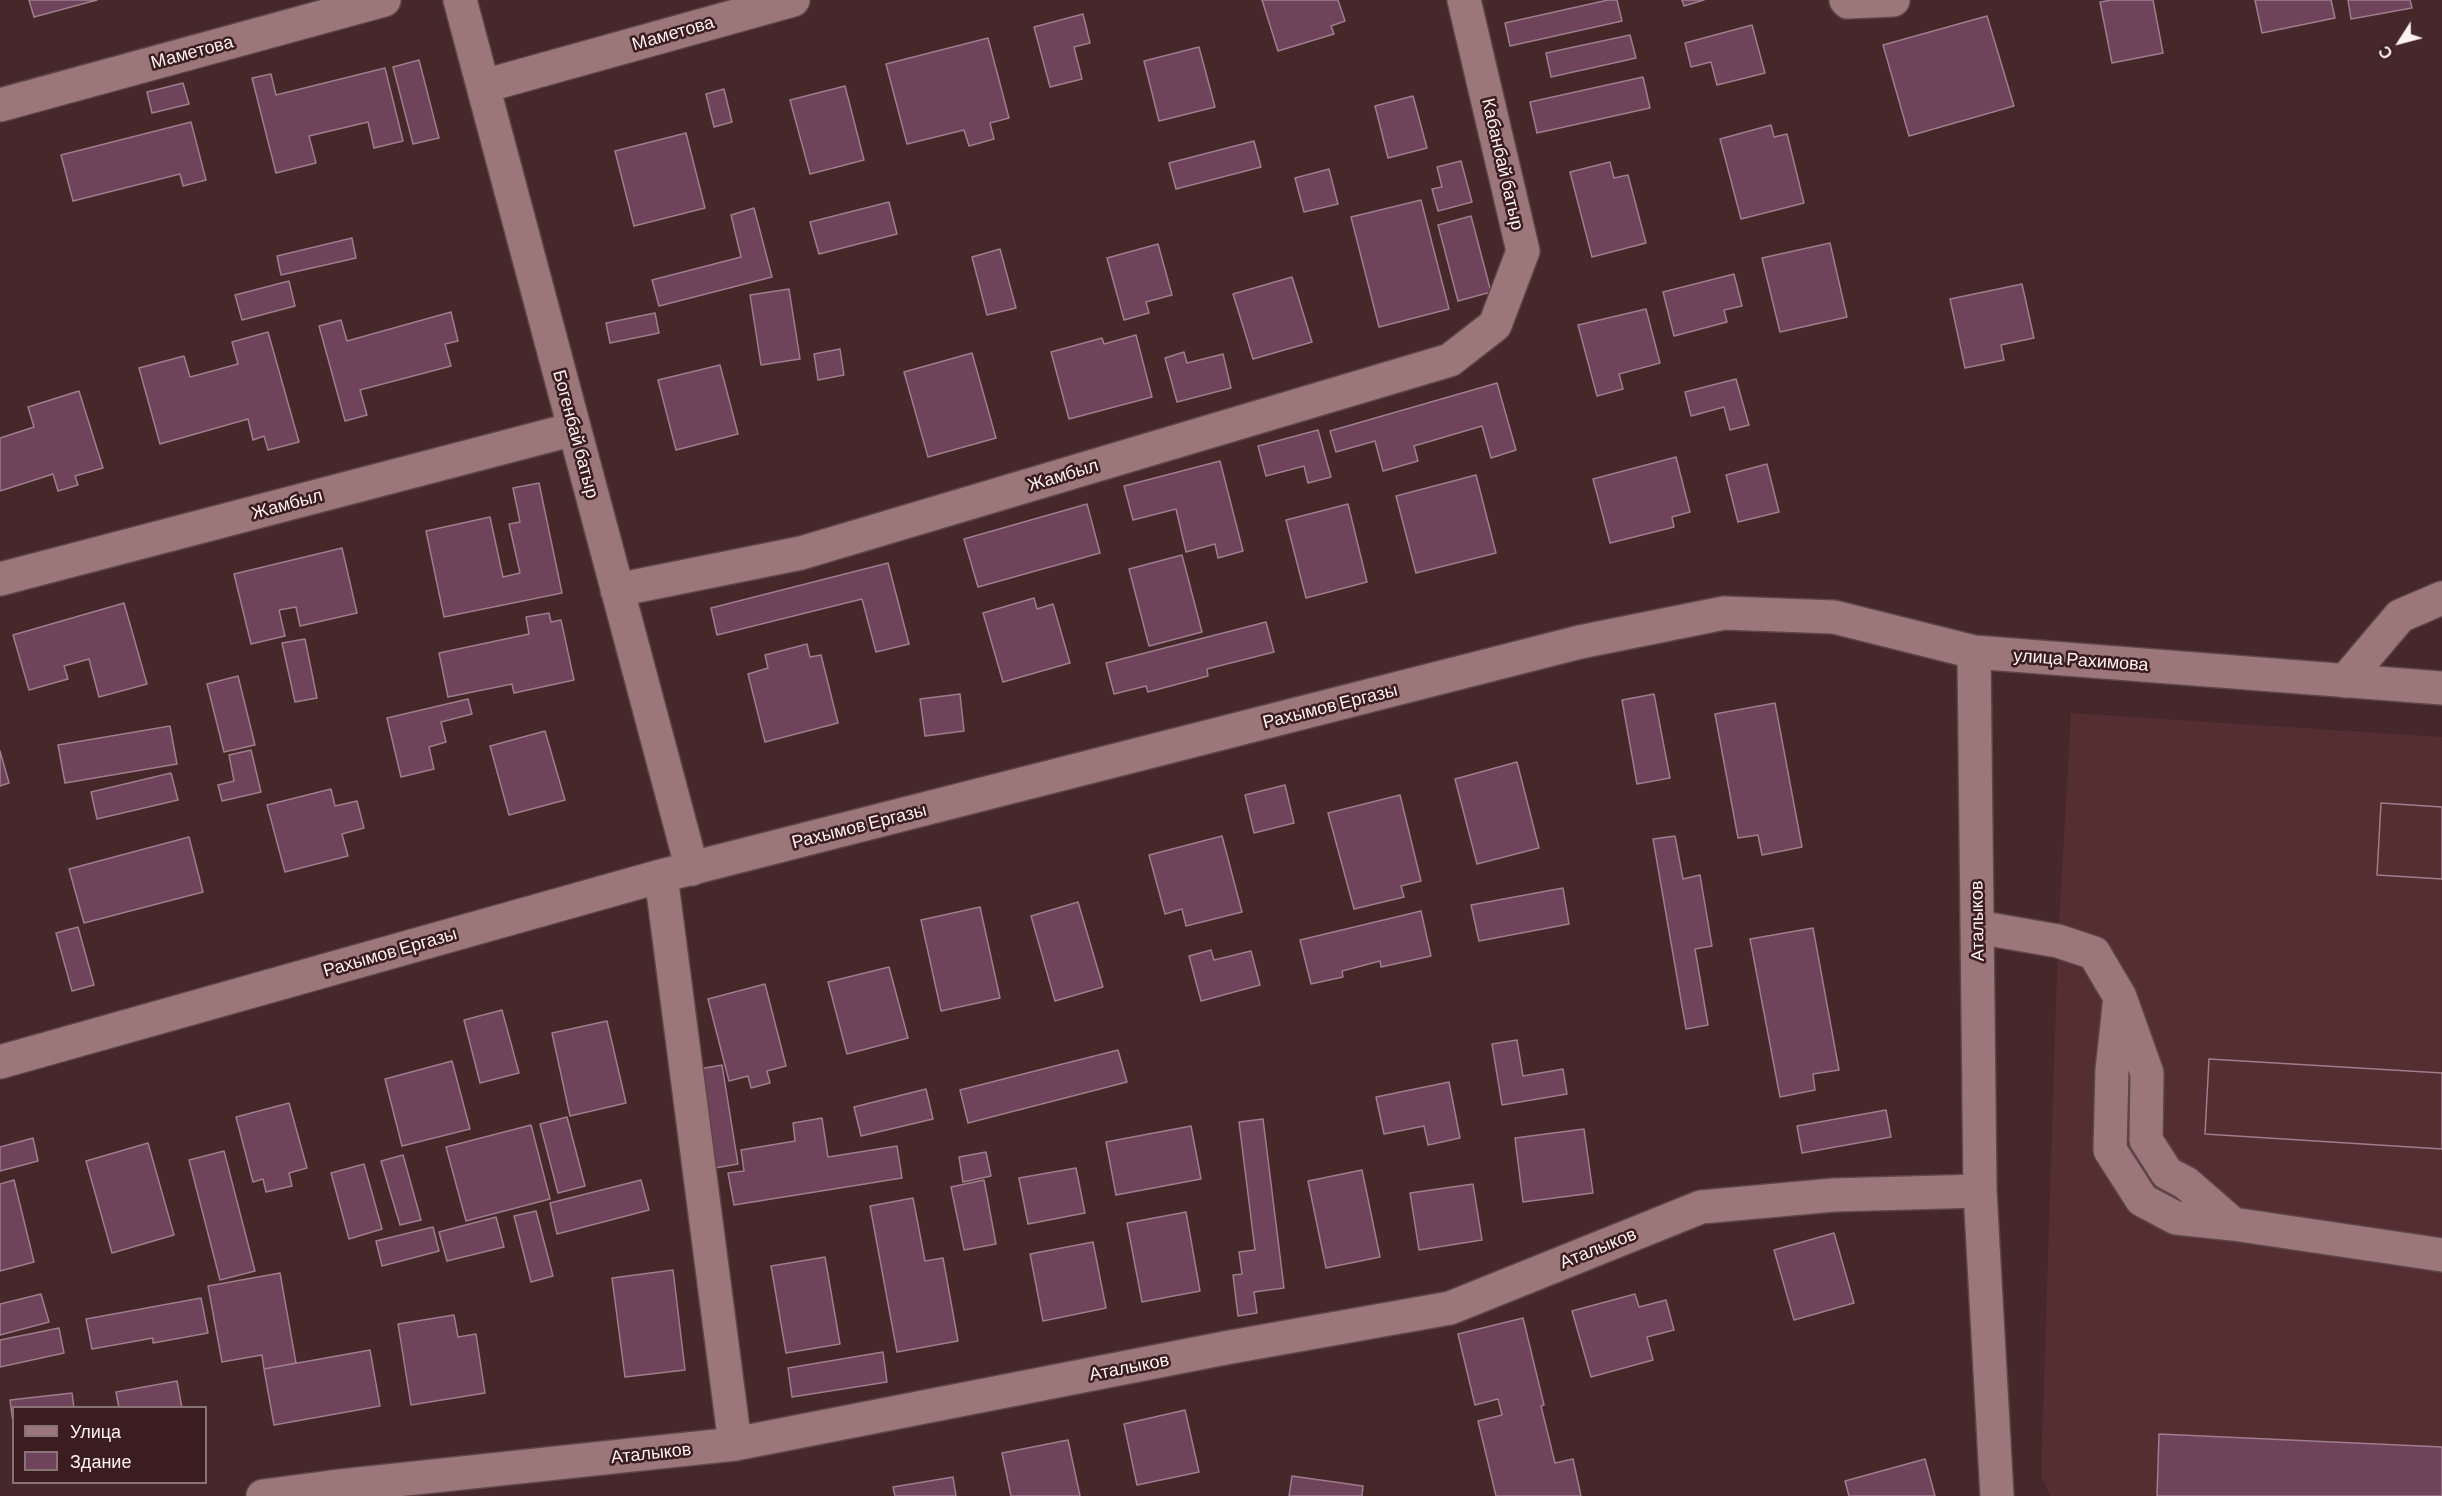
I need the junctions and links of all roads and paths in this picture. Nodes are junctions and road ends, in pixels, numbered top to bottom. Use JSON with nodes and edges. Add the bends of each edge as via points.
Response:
{"nodes":[{"id":1,"x":384,"y":0,"type":"edge"},
{"id":2,"x":460,"y":0,"type":"edge"},
{"id":3,"x":793,"y":0,"type":"edge"},
{"id":4,"x":1464,"y":0,"type":"edge"},
{"id":5,"x":1846,"y":0,"type":"edge"},
{"id":6,"x":1893,"y":0,"type":"edge"},
{"id":7,"x":484,"y":86,"type":"junction"},
{"id":8,"x":0,"y":105,"type":"edge"},
{"id":9,"x":1495,"y":324,"type":"joint"},
{"id":10,"x":574,"y":429,"type":"junction"},
{"id":11,"x":0,"y":579,"type":"edge"},
{"id":12,"x":617,"y":590,"type":"junction"},
{"id":13,"x":2442,"y":598,"type":"edge"},
{"id":14,"x":1724,"y":613,"type":"joint"},
{"id":15,"x":1974,"y":652,"type":"junction"},
{"id":16,"x":2345,"y":681,"type":"junction"},
{"id":17,"x":2442,"y":688,"type":"edge"},
{"id":18,"x":677,"y":872,"type":"junction"},
{"id":19,"x":1977,"y":927,"type":"junction"},
{"id":20,"x":0,"y":1062,"type":"edge"},
{"id":21,"x":1980,"y":1191,"type":"junction"},
{"id":22,"x":2442,"y":1255,"type":"edge"},
{"id":23,"x":735,"y":1444,"type":"junction"},
{"id":24,"x":262,"y":1496,"type":"edge"},
{"id":25,"x":1997,"y":1496,"type":"edge"}],
"edges":[{"from":1,"to":8,"type":"street","name":"Маметова"},
{"from":2,"to":7,"type":"street","name":"Богенбай батыр"},
{"from":3,"to":7,"type":"street","name":"Маметова"},
{"from":4,"to":9,"type":"street","name":"Кабанбай батыр","via":[[1523,251]]},
{"from":5,"to":6,"type":"street"},
{"from":7,"to":10,"type":"street","name":"Богенбай батыр"},
{"from":9,"to":12,"type":"street","name":"Жамбыл","via":[[1450,360],[801,553]]},
{"from":10,"to":11,"type":"street","name":"Жамбыл"},
{"from":10,"to":12,"type":"street","name":"Богенбай батыр"},
{"from":12,"to":18,"type":"street","name":"Богенбай батыр"},
{"from":13,"to":16,"type":"street","via":[[2400,616]]},
{"from":14,"to":15,"type":"street","name":"улица Рахимова","via":[[1834,617]]},
{"from":14,"to":18,"type":"street","name":"Рахымов Ергазы","via":[[1580,642]]},
{"from":15,"to":16,"type":"street","name":"улица Рахимова"},
{"from":15,"to":19,"type":"street","name":"Аталыков"},
{"from":16,"to":17,"type":"street","name":"улица Рахимова"},
{"from":18,"to":20,"type":"street","name":"Рахымов Ергазы"},
{"from":18,"to":23,"type":"street","name":"Богенбай батыр"},
{"from":19,"to":21,"type":"street","name":"Аталыков"},
{"from":19,"to":22,"type":"street","via":[[2058,941],[2094,953],[2120,997],[2147,1073],[2146,1140],[2167,1173],[2186,1183],[2233,1224]]},
{"from":21,"to":23,"type":"street","name":"Аталыков","via":[[1834,1195],[1701,1207],[1450,1308]]},
{"from":21,"to":25,"type":"street","name":"Аталыков"},
{"from":23,"to":24,"type":"street","name":"Аталыков"}]}
